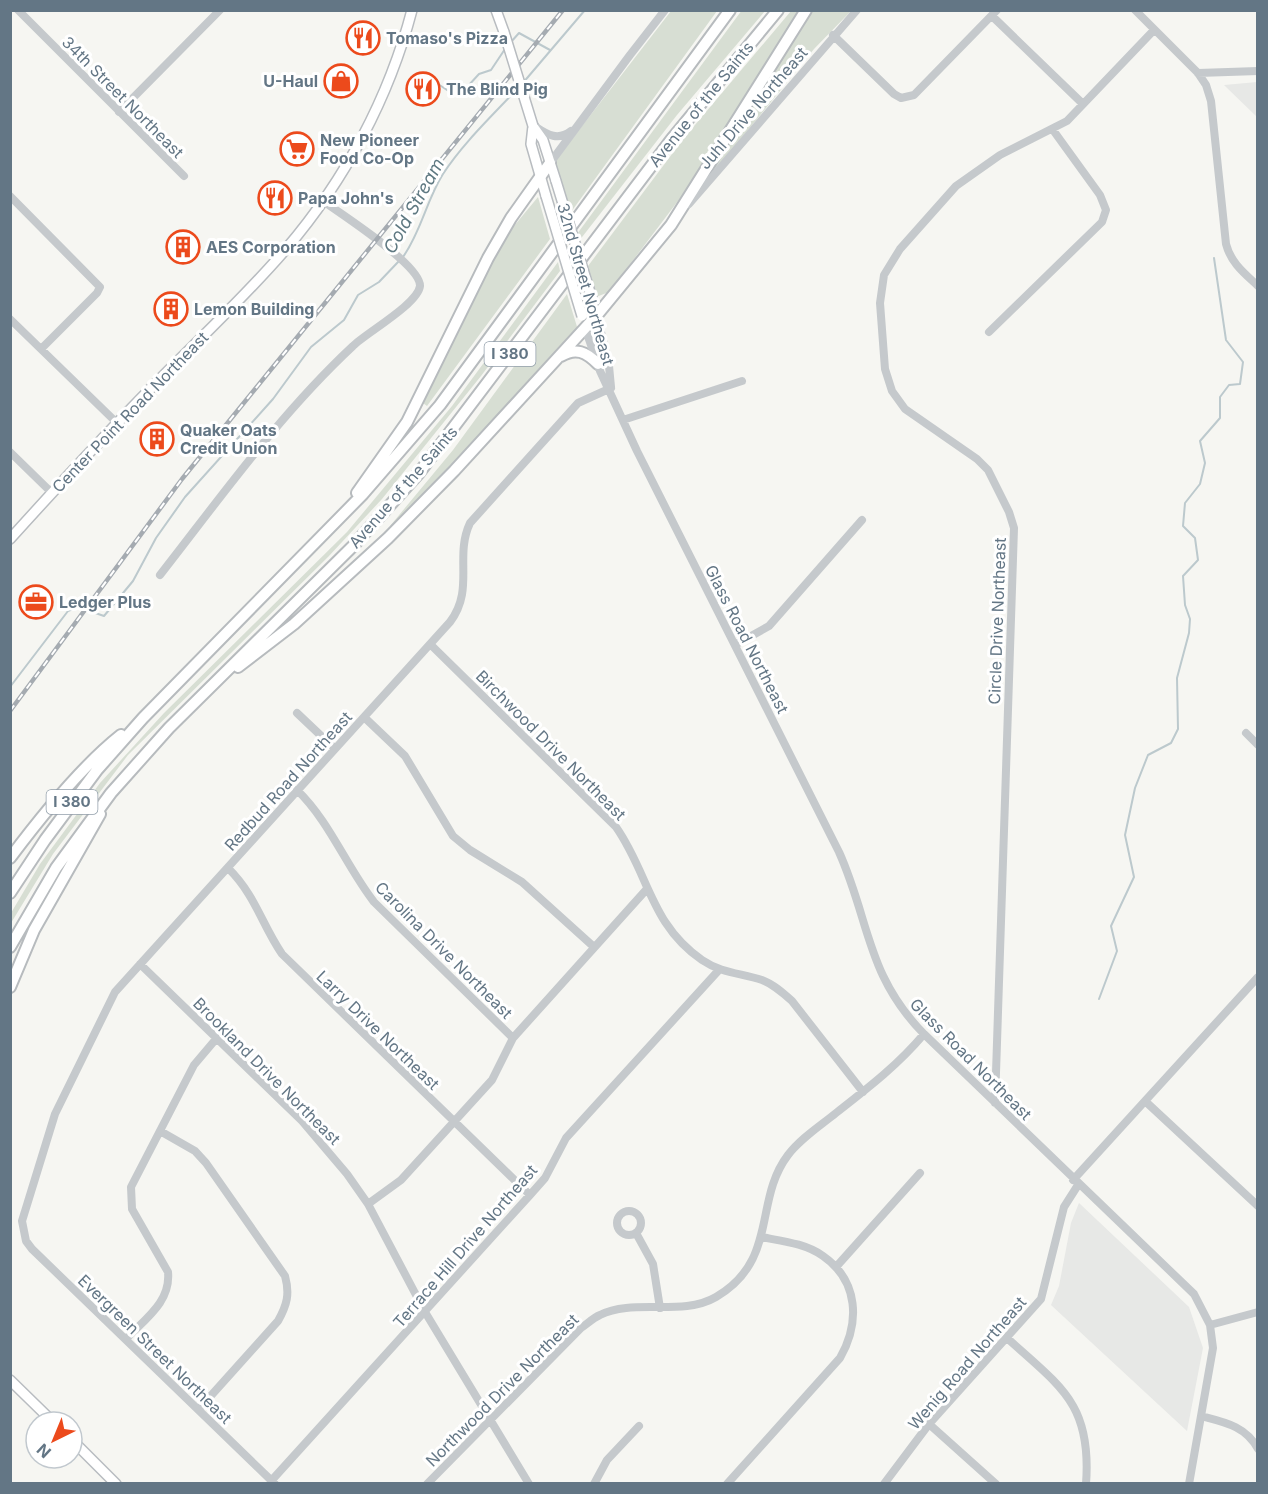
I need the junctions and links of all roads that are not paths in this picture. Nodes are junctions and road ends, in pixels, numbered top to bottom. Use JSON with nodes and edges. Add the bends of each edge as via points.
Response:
{"nodes":[{"id":1,"x":18,"y":10,"type":"edge"},
{"id":2,"x":220,"y":10,"type":"edge"},
{"id":3,"x":412,"y":10,"type":"edge"},
{"id":4,"x":496,"y":10,"type":"edge"},
{"id":5,"x":665,"y":10,"type":"edge"},
{"id":6,"x":730,"y":10,"type":"edge"},
{"id":7,"x":778,"y":10,"type":"edge"},
{"id":8,"x":806,"y":10,"type":"edge"},
{"id":9,"x":857,"y":10,"type":"edge"},
{"id":10,"x":1135,"y":10,"type":"edge"},
{"id":11,"x":995,"y":13,"type":"edge"},
{"id":12,"x":1154,"y":30,"type":"junction"},
{"id":13,"x":833,"y":35,"type":"junction"},
{"id":14,"x":1257,"y":70,"type":"edge"},
{"id":15,"x":1198,"y":73,"type":"junction"},
{"id":16,"x":1083,"y":104,"type":"junction"},
{"id":17,"x":119,"y":112,"type":"junction"},
{"id":18,"x":578,"y":123,"type":"junction"},
{"id":19,"x":533,"y":126,"type":"junction"},
{"id":20,"x":1053,"y":130,"type":"junction"},
{"id":21,"x":550,"y":163,"type":"junction"},
{"id":22,"x":184,"y":176,"type":"dead end"},
{"id":23,"x":540,"y":177,"type":"junction"},
{"id":24,"x":10,"y":196,"type":"edge"},
{"id":25,"x":323,"y":201,"type":"junction"},
{"id":26,"x":671,"y":225,"type":"junction"},
{"id":27,"x":1257,"y":286,"type":"edge"},
{"id":28,"x":597,"y":315,"type":"junction"},
{"id":29,"x":10,"y":319,"type":"edge"},
{"id":30,"x":585,"y":328,"type":"junction"},
{"id":31,"x":989,"y":332,"type":"dead end"},
{"id":32,"x":41,"y":349,"type":"junction"},
{"id":33,"x":558,"y":357,"type":"junction"},
{"id":34,"x":598,"y":364,"type":"junction"},
{"id":35,"x":742,"y":381,"type":"dead end"},
{"id":36,"x":610,"y":388,"type":"junction"},
{"id":37,"x":623,"y":420,"type":"junction"},
{"id":38,"x":117,"y":423,"type":"junction"},
{"id":39,"x":10,"y":452,"type":"edge"},
{"id":40,"x":52,"y":493,"type":"junction"},
{"id":41,"x":862,"y":520,"type":"dead end"},
{"id":42,"x":330,"y":530,"type":"junction"},
{"id":43,"x":10,"y":539,"type":"edge"},
{"id":44,"x":160,"y":575,"type":"dead end"},
{"id":45,"x":430,"y":644,"type":"junction"},
{"id":46,"x":735,"y":645,"type":"junction"},
{"id":47,"x":220,"y":678,"type":"junction"},
{"id":48,"x":297,"y":713,"type":"dead end"},
{"id":49,"x":364,"y":717,"type":"junction"},
{"id":50,"x":143,"y":718,"type":"junction"},
{"id":51,"x":1246,"y":734,"type":"dead end"},
{"id":52,"x":1257,"y":745,"type":"edge"},
{"id":53,"x":335,"y":749,"type":"junction"},
{"id":54,"x":297,"y":790,"type":"junction"},
{"id":55,"x":111,"y":793,"type":"junction"},
{"id":56,"x":10,"y":858,"type":"edge"},
{"id":57,"x":228,"y":868,"type":"junction"},
{"id":58,"x":646,"y":890,"type":"junction"},
{"id":59,"x":10,"y":893,"type":"edge"},
{"id":60,"x":10,"y":947,"type":"edge"},
{"id":61,"x":594,"y":947,"type":"junction"},
{"id":62,"x":140,"y":964,"type":"junction"},
{"id":63,"x":718,"y":970,"type":"junction"},
{"id":64,"x":1257,"y":977,"type":"edge"},
{"id":65,"x":10,"y":987,"type":"edge"},
{"id":66,"x":924,"y":1034,"type":"junction"},
{"id":67,"x":513,"y":1038,"type":"junction"},
{"id":68,"x":216,"y":1039,"type":"junction"},
{"id":69,"x":863,"y":1092,"type":"junction"},
{"id":70,"x":1145,"y":1101,"type":"junction"},
{"id":71,"x":995,"y":1103,"type":"junction"},
{"id":72,"x":454,"y":1123,"type":"junction"},
{"id":73,"x":160,"y":1131,"type":"junction"},
{"id":74,"x":920,"y":1173,"type":"dead end"},
{"id":75,"x":1076,"y":1183,"type":"junction"},
{"id":76,"x":530,"y":1195,"type":"junction"},
{"id":77,"x":368,"y":1204,"type":"junction"},
{"id":78,"x":1257,"y":1206,"type":"edge"},
{"id":79,"x":22,"y":1230,"type":"joint"},
{"id":80,"x":636,"y":1233,"type":"dead end"},
{"id":81,"x":761,"y":1237,"type":"junction"},
{"id":82,"x":836,"y":1267,"type":"junction"},
{"id":83,"x":660,"y":1308,"type":"junction"},
{"id":84,"x":425,"y":1312,"type":"junction"},
{"id":85,"x":1257,"y":1312,"type":"edge"},
{"id":86,"x":1209,"y":1325,"type":"junction"},
{"id":87,"x":1007,"y":1338,"type":"junction"},
{"id":88,"x":126,"y":1339,"type":"junction"},
{"id":89,"x":10,"y":1380,"type":"edge"},
{"id":90,"x":199,"y":1409,"type":"junction"},
{"id":91,"x":41,"y":1410,"type":"edge"},
{"id":92,"x":1201,"y":1416,"type":"junction"},
{"id":93,"x":489,"y":1419,"type":"junction"},
{"id":94,"x":929,"y":1424,"type":"junction"},
{"id":95,"x":639,"y":1426,"type":"dead end"},
{"id":96,"x":1257,"y":1449,"type":"edge"},
{"id":97,"x":84,"y":1452,"type":"edge"},
{"id":98,"x":274,"y":1482,"type":"edge"},
{"id":99,"x":116,"y":1484,"type":"edge"},
{"id":100,"x":427,"y":1484,"type":"edge"},
{"id":101,"x":530,"y":1484,"type":"edge"},
{"id":102,"x":594,"y":1484,"type":"edge"},
{"id":103,"x":727,"y":1484,"type":"edge"},
{"id":104,"x":884,"y":1484,"type":"edge"},
{"id":105,"x":996,"y":1484,"type":"edge"},
{"id":106,"x":1086,"y":1484,"type":"edge"},
{"id":107,"x":1189,"y":1484,"type":"edge"}],
"edges":[{"from":1,"to":17,"type":"street","name":"34th Street Northeast"},
{"from":2,"to":17,"type":"street"},
{"from":3,"to":25,"type":"main road","name":"Center Point Road Northeast","via":[[383,97]]},
{"from":4,"to":19,"type":"main road","name":"32nd Street Northeast","bridge":true},
{"from":5,"to":18,"type":"street"},
{"from":6,"to":42,"type":"highway","name":"Avenue of the Saints","number":"I 380","via":[[440,405]]},
{"from":7,"to":47,"type":"highway","name":"Avenue of the Saints","number":"I 380","via":[[671,140],[419,473],[353,546]]},
{"from":8,"to":26,"type":"highway"},
{"from":9,"to":13,"type":"street","name":"Juhl Drive Northeast"},
{"from":10,"to":12,"type":"street"},
{"from":11,"to":13,"type":"street","via":[[914,95],[907,97],[894,94]]},
{"from":11,"to":16,"type":"street"},
{"from":12,"to":15,"type":"street"},
{"from":12,"to":16,"type":"street","name":"Circle Drive Northeast"},
{"from":13,"to":26,"type":"street","name":"Juhl Drive Northeast"},
{"from":14,"to":15,"type":"street"},
{"from":15,"to":27,"type":"street","via":[[1211,101],[1229,256]]},
{"from":16,"to":20,"type":"street","name":"Circle Drive Northeast"},
{"from":17,"to":22,"type":"street","name":"34th Street Northeast"},
{"from":18,"to":19,"type":"street","via":[[559,137]]},
{"from":18,"to":21,"type":"street"},
{"from":19,"to":21,"type":"main road","name":"32nd Street Northeast","via":[[541,135]]},
{"from":19,"to":23,"type":"main road","name":"32nd Street Northeast","via":[[531,144]]},
{"from":20,"to":31,"type":"street","via":[[1100,195],[1106,210],[1092,233]]},
{"from":20,"to":71,"type":"street","name":"Circle Drive Northeast","via":[[1000,155],[956,186],[891,261],[884,275],[880,303],[885,369],[892,392],[905,409],[988,470],[1014,528]]},
{"from":21,"to":23,"type":"highway"},
{"from":21,"to":28,"type":"main road","name":"32nd Street Northeast","bridge":true},
{"from":23,"to":30,"type":"main road","name":"32nd Street Northeast","bridge":true},
{"from":23,"to":42,"type":"highway","via":[[488,258],[407,422]]},
{"from":24,"to":32,"type":"street","via":[[100,287]]},
{"from":25,"to":38,"type":"main road","name":"Center Point Road Northeast","via":[[266,271]]},
{"from":25,"to":44,"type":"street","via":[[412,270],[420,285],[415,296],[332,365],[240,472]]},
{"from":26,"to":28,"type":"highway"},
{"from":28,"to":30,"type":"highway"},
{"from":28,"to":36,"type":"street","name":"32nd Street Northeast"},
{"from":29,"to":32,"type":"street"},
{"from":30,"to":33,"type":"highway"},
{"from":30,"to":34,"type":"street","name":"32nd Street Northeast"},
{"from":32,"to":38,"type":"street"},
{"from":33,"to":34,"type":"highway","via":[[577,351]]},
{"from":33,"to":47,"type":"highway","via":[[388,538],[294,624]]},
{"from":34,"to":36,"type":"street","name":"32nd Street Northeast"},
{"from":35,"to":37,"type":"street"},
{"from":36,"to":37,"type":"street","name":"Glass Road Northeast"},
{"from":36,"to":45,"type":"street","name":"Redbud Road Northeast","via":[[578,403],[470,523],[464,543],[463,601]]},
{"from":37,"to":46,"type":"street","name":"Glass Road Northeast"},
{"from":38,"to":40,"type":"main road","name":"Center Point Road Northeast"},
{"from":39,"to":40,"type":"street"},
{"from":40,"to":43,"type":"main road","name":"Center Point Road Northeast"},
{"from":41,"to":46,"type":"street","via":[[769,626]]},
{"from":42,"to":50,"type":"highway","name":"Avenue of the Saints","number":"I 380"},
{"from":45,"to":49,"type":"street","name":"Redbud Road Northeast"},
{"from":45,"to":58,"type":"street","name":"Birchwood Drive Northeast","via":[[616,827],[628,844]]},
{"from":46,"to":66,"type":"street","name":"Glass Road Northeast","via":[[850,876],[878,969],[900,1008]]},
{"from":47,"to":55,"type":"highway","name":"Avenue of the Saints","number":"I 380"},
{"from":48,"to":53,"type":"street"},
{"from":49,"to":53,"type":"street","name":"Redbud Road Northeast"},
{"from":49,"to":61,"type":"street","via":[[405,756],[453,836],[522,882]]},
{"from":50,"to":56,"type":"highway","via":[[105,747]]},
{"from":50,"to":59,"type":"highway","name":"Avenue of the Saints","number":"I 380","via":[[63,813]]},
{"from":51,"to":52,"type":"street"},
{"from":53,"to":54,"type":"street","name":"Redbud Road Northeast"},
{"from":54,"to":57,"type":"street","name":"Redbud Road Northeast"},
{"from":54,"to":67,"type":"street","name":"Carolina Drive Northeast","via":[[312,804],[374,902]]},
{"from":55,"to":60,"type":"highway","name":"Avenue of the Saints","number":"I 380","via":[[56,868]]},
{"from":55,"to":65,"type":"highway","via":[[34,930]]},
{"from":57,"to":62,"type":"street","name":"Redbud Road Northeast"},
{"from":57,"to":72,"type":"street","name":"Larry Drive Northeast","via":[[255,900],[282,954]]},
{"from":58,"to":61,"type":"street"},
{"from":58,"to":63,"type":"street","name":"Birchwood Drive Northeast","via":[[664,925]]},
{"from":61,"to":67,"type":"street"},
{"from":62,"to":68,"type":"street","name":"Brookland Drive Northeast"},
{"from":62,"to":79,"type":"street","name":"Redbud Road Northeast","via":[[108,1004],[55,1114]]},
{"from":63,"to":69,"type":"street","name":"Birchwood Drive Northeast","via":[[763,980],[792,1001]]},
{"from":63,"to":76,"type":"street","name":"Terrace Hill Drive Northeast","via":[[566,1138],[545,1178]]},
{"from":64,"to":70,"type":"street","name":"Wenig Road Northeast"},
{"from":66,"to":69,"type":"street","name":"Northwood Drive Northeast"},
{"from":66,"to":71,"type":"street","name":"Glass Road Northeast"},
{"from":67,"to":72,"type":"street","via":[[492,1080]]},
{"from":68,"to":73,"type":"street","via":[[194,1065]]},
{"from":68,"to":77,"type":"street","name":"Brookland Drive Northeast","via":[[317,1137]]},
{"from":69,"to":81,"type":"street","name":"Northwood Drive Northeast","via":[[787,1156]]},
{"from":70,"to":75,"type":"street","name":"Wenig Road Northeast"},
{"from":70,"to":78,"type":"street"},
{"from":71,"to":75,"type":"street","name":"Glass Road Northeast"},
{"from":72,"to":76,"type":"street","name":"Larry Drive Northeast"},
{"from":72,"to":77,"type":"street","via":[[401,1180]]},
{"from":73,"to":88,"type":"street","via":[[129,1194],[132,1209],[168,1272],[169,1282],[162,1302]]},
{"from":73,"to":90,"type":"street","via":[[195,1151],[206,1164],[285,1276],[288,1287],[285,1309],[278,1321]]},
{"from":74,"to":82,"type":"street"},
{"from":75,"to":86,"type":"street","name":"Glass Road Northeast","via":[[1194,1294]]},
{"from":75,"to":87,"type":"street","name":"Wenig Road Northeast","via":[[1064,1207],[1041,1299]]},
{"from":76,"to":84,"type":"street","name":"Terrace Hill Drive Northeast"},
{"from":77,"to":84,"type":"street","name":"Brookland Drive Northeast"},
{"from":79,"to":88,"type":"street","name":"Evergreen Street Northeast","via":[[32,1249]]},
{"from":80,"to":83,"type":"street","via":[[653,1264]]},
{"from":81,"to":82,"type":"street","via":[[808,1248]]},
{"from":81,"to":83,"type":"street","name":"Northwood Drive Northeast","via":[[751,1264],[732,1286],[704,1302]]},
{"from":82,"to":103,"type":"street","via":[[855,1302],[850,1340],[840,1358]]},
{"from":83,"to":93,"type":"street","name":"Northwood Drive Northeast","via":[[601,1314],[581,1328]]},
{"from":84,"to":93,"type":"street","name":"Brookland Drive Northeast"},
{"from":84,"to":98,"type":"street","name":"Terrace Hill Drive Northeast"},
{"from":85,"to":86,"type":"street"},
{"from":86,"to":92,"type":"street","name":"Glass Road Northeast","via":[[1213,1348]]},
{"from":87,"to":94,"type":"street","name":"Wenig Road Northeast"},
{"from":87,"to":106,"type":"street","via":[[1072,1401],[1086,1437]]},
{"from":88,"to":90,"type":"street","name":"Evergreen Street Northeast"},
{"from":89,"to":91,"type":"main road"},
{"from":90,"to":98,"type":"street","name":"Evergreen Street Northeast"},
{"from":92,"to":96,"type":"street","via":[[1236,1426]]},
{"from":92,"to":107,"type":"street","name":"Glass Road Northeast"},
{"from":93,"to":100,"type":"street","name":"Northwood Drive Northeast"},
{"from":93,"to":101,"type":"street","name":"Brookland Drive Northeast"},
{"from":94,"to":104,"type":"street","name":"Wenig Road Northeast"},
{"from":94,"to":105,"type":"street"},
{"from":95,"to":102,"type":"street","via":[[607,1460]]},
{"from":97,"to":99,"type":"main road"}]}
